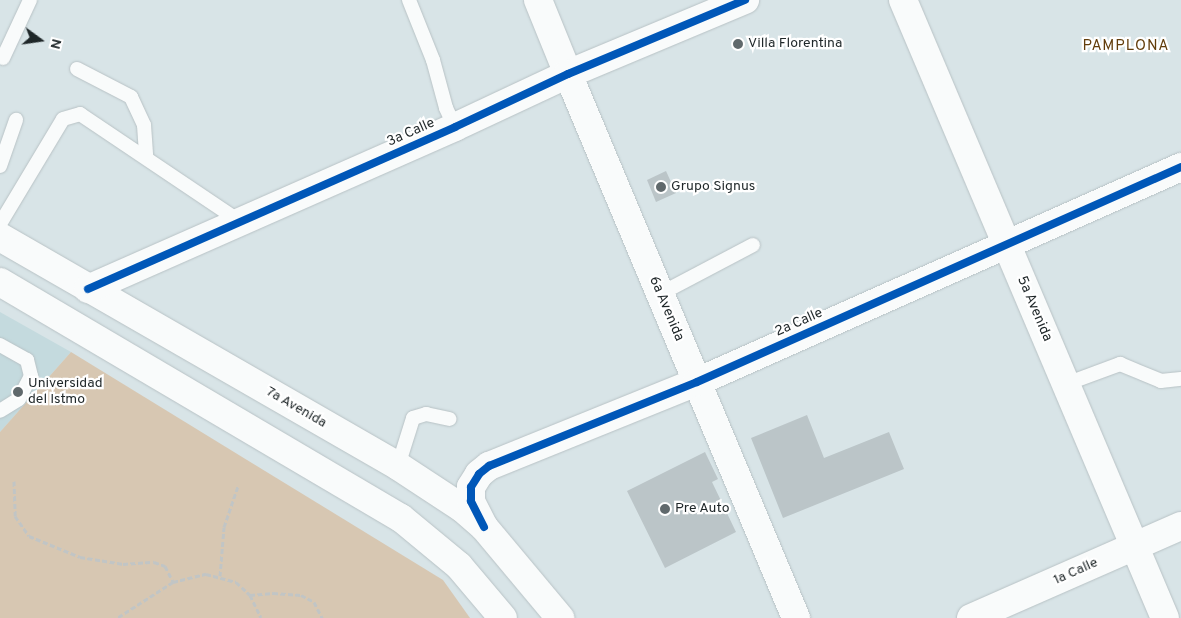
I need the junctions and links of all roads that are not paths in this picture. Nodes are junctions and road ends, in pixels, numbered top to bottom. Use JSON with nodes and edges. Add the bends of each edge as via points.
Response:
{"nodes":[{"id":1,"x":30,"y":0,"type":"edge"},
{"id":2,"x":410,"y":0,"type":"edge"},
{"id":3,"x":538,"y":0,"type":"edge"},
{"id":4,"x":745,"y":0,"type":"edge"},
{"id":5,"x":903,"y":0,"type":"edge"},
{"id":6,"x":3,"y":58,"type":"dead end"},
{"id":7,"x":77,"y":70,"type":"dead end"},
{"id":8,"x":568,"y":74,"type":"junction"},
{"id":9,"x":16,"y":120,"type":"dead end"},
{"id":10,"x":455,"y":127,"type":"junction"},
{"id":11,"x":146,"y":157,"type":"junction"},
{"id":12,"x":0,"y":166,"type":"edge"},
{"id":13,"x":1181,"y":167,"type":"edge"},
{"id":14,"x":241,"y":222,"type":"junction"},
{"id":15,"x":0,"y":224,"type":"edge"},
{"id":16,"x":0,"y":237,"type":"edge"},
{"id":17,"x":1007,"y":244,"type":"junction"},
{"id":18,"x":753,"y":245,"type":"dead end"},
{"id":19,"x":0,"y":282,"type":"edge"},
{"id":20,"x":88,"y":289,"type":"junction"},
{"id":21,"x":660,"y":294,"type":"junction"},
{"id":22,"x":0,"y":345,"type":"edge"},
{"id":23,"x":1181,"y":379,"type":"edge"},
{"id":24,"x":697,"y":382,"type":"junction"},
{"id":25,"x":1066,"y":384,"type":"junction"},
{"id":26,"x":0,"y":411,"type":"edge"},
{"id":27,"x":449,"y":419,"type":"dead end"},
{"id":28,"x":398,"y":466,"type":"junction"},
{"id":29,"x":1181,"y":526,"type":"edge"},
{"id":30,"x":484,"y":527,"type":"junction"},
{"id":31,"x":1134,"y":547,"type":"junction"},
{"id":32,"x":503,"y":618,"type":"edge"},
{"id":33,"x":560,"y":618,"type":"edge"},
{"id":34,"x":796,"y":618,"type":"edge"},
{"id":35,"x":971,"y":618,"type":"edge"},
{"id":36,"x":1165,"y":618,"type":"edge"}],
"edges":[{"from":1,"to":6,"type":"lane"},
{"from":2,"to":10,"type":"lane","via":[[434,60],[446,108]]},
{"from":3,"to":8,"type":"street","name":"6a Avenida"},
{"from":4,"to":8,"type":"street","name":"3a Calle"},
{"from":5,"to":17,"type":"street","name":"5a Avenida"},
{"from":7,"to":11,"type":"lane","via":[[131,97],[144,125]]},
{"from":8,"to":10,"type":"street","name":"3a Calle"},
{"from":8,"to":21,"type":"street","name":"6a Avenida"},
{"from":9,"to":12,"type":"lane"},
{"from":10,"to":14,"type":"street","name":"3a Calle"},
{"from":11,"to":14,"type":"lane"},
{"from":11,"to":15,"type":"lane","via":[[80,114],[71,115],[63,119]]},
{"from":13,"to":17,"type":"street","name":"2a Calle"},
{"from":14,"to":20,"type":"street","name":"3a Calle"},
{"from":16,"to":20,"type":"street","name":"7a Avenida"},
{"from":17,"to":24,"type":"street","name":"2a Calle"},
{"from":17,"to":25,"type":"street","name":"5a Avenida"},
{"from":18,"to":21,"type":"lane"},
{"from":19,"to":32,"type":"street","via":[[401,518],[459,566]]},
{"from":20,"to":28,"type":"street","name":"7a Avenida"},
{"from":21,"to":24,"type":"street","name":"6a Avenida"},
{"from":22,"to":26,"type":"lane","via":[[27,360],[31,376],[19,399]]},
{"from":23,"to":25,"type":"lane","via":[[1161,381],[1120,364]]},
{"from":24,"to":30,"type":"street","name":"2a Calle","via":[[489,466],[471,487],[470,501]]},
{"from":24,"to":34,"type":"street","name":"6a Avenida"},
{"from":25,"to":31,"type":"street","name":"5a Avenida"},
{"from":27,"to":28,"type":"lane","via":[[426,414],[413,418]]},
{"from":28,"to":30,"type":"street","name":"7a Avenida","via":[[462,508]]},
{"from":29,"to":31,"type":"street","name":"1a Calle"},
{"from":30,"to":33,"type":"street","name":"7a Avenida"},
{"from":31,"to":35,"type":"street","name":"1a Calle"},
{"from":31,"to":36,"type":"street","name":"5a Avenida"}]}
